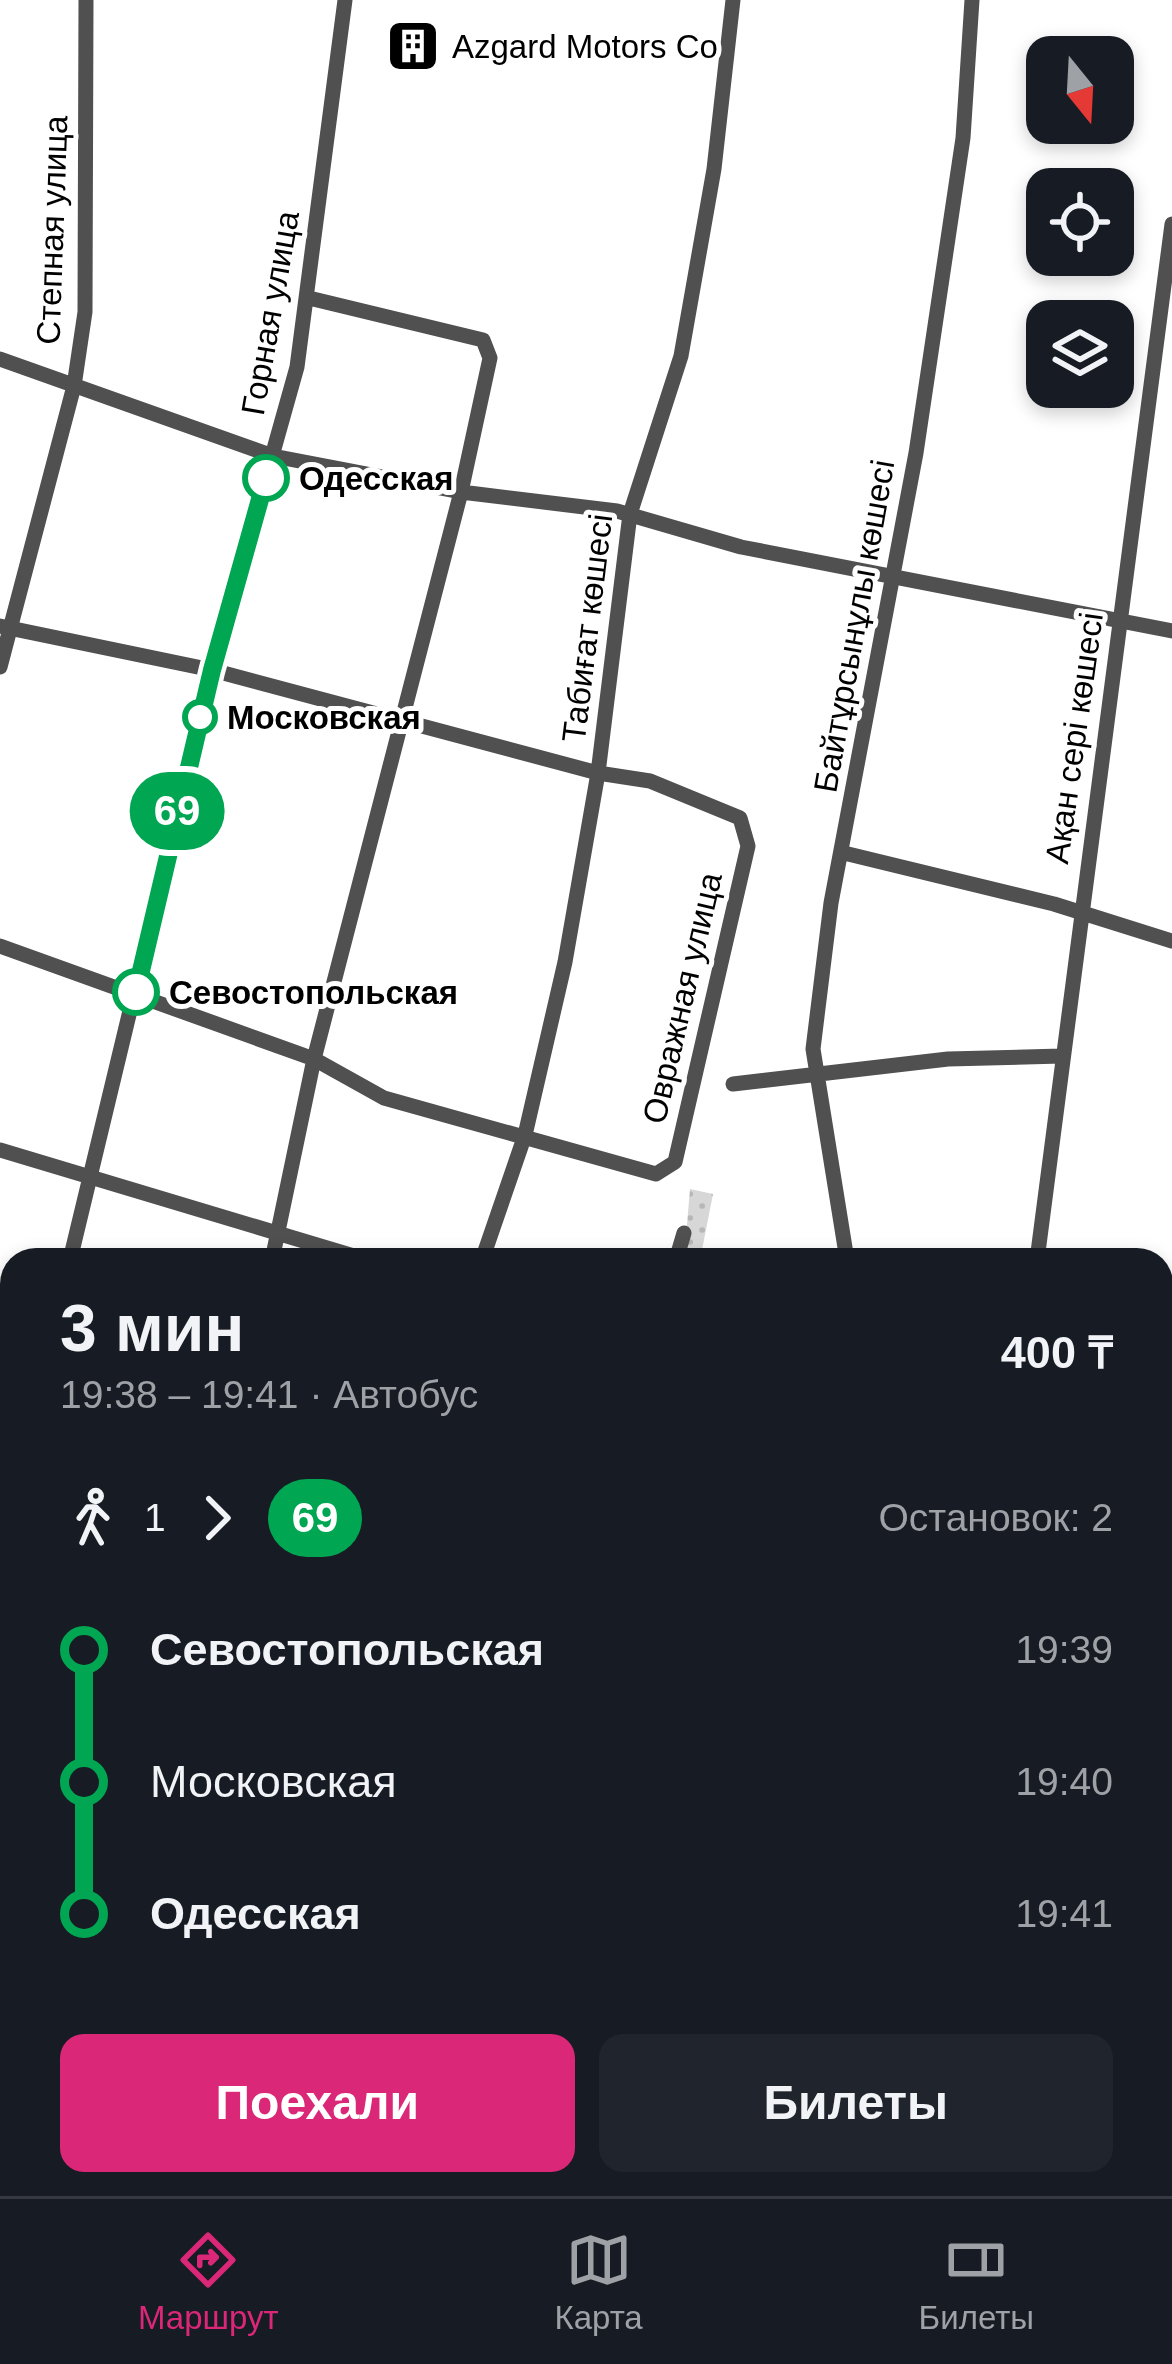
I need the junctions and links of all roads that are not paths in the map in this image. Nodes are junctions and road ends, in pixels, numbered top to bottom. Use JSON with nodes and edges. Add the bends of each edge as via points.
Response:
{"nodes":[{"id":1,"x":86,"y":0,"type":"edge"},
{"id":2,"x":345,"y":0,"type":"edge"},
{"id":3,"x":733,"y":0,"type":"edge"},
{"id":4,"x":972,"y":0,"type":"edge"},
{"id":5,"x":1172,"y":224,"type":"edge"},
{"id":6,"x":309,"y":298,"type":"junction"},
{"id":7,"x":0,"y":359,"type":"edge"},
{"id":8,"x":74,"y":386,"type":"junction"},
{"id":9,"x":273,"y":456,"type":"junction"},
{"id":10,"x":461,"y":492,"type":"junction"},
{"id":11,"x":630,"y":514,"type":"junction"},
{"id":12,"x":892,"y":575,"type":"junction"},
{"id":13,"x":1120,"y":622,"type":"junction"},
{"id":14,"x":6,"y":627,"type":"edge"},
{"id":15,"x":1172,"y":632,"type":"edge"},
{"id":16,"x":0,"y":668,"type":"edge"},
{"id":17,"x":212,"y":670,"type":"junction"},
{"id":18,"x":399,"y":722,"type":"junction"},
{"id":19,"x":598,"y":773,"type":"junction"},
{"id":20,"x":844,"y":853,"type":"junction"},
{"id":21,"x":1081,"y":915,"type":"junction"},
{"id":22,"x":1172,"y":941,"type":"edge"},
{"id":23,"x":0,"y":946,"type":"edge"},
{"id":24,"x":134,"y":998,"type":"junction"},
{"id":25,"x":1062,"y":1056,"type":"junction"},
{"id":26,"x":314,"y":1059,"type":"junction"},
{"id":27,"x":817,"y":1075,"type":"junction"},
{"id":28,"x":733,"y":1084,"type":"dead end"},
{"id":29,"x":525,"y":1135,"type":"junction"},
{"id":30,"x":0,"y":1150,"type":"edge"},
{"id":31,"x":93,"y":1178,"type":"junction"},
{"id":32,"x":278,"y":1232,"type":"junction"},
{"id":33,"x":684,"y":1233,"type":"dead end"},
{"id":34,"x":73,"y":1248,"type":"edge"},
{"id":35,"x":275,"y":1248,"type":"edge"},
{"id":36,"x":329,"y":1248,"type":"edge"},
{"id":37,"x":486,"y":1248,"type":"edge"},
{"id":38,"x":680,"y":1248,"type":"edge"},
{"id":39,"x":845,"y":1248,"type":"edge"},
{"id":40,"x":1038,"y":1248,"type":"edge"}],
"edges":[{"from":1,"to":8,"type":"street","name":"Степная улица","via":[[88,257]]},
{"from":2,"to":6,"type":"street","name":"Горная улица"},
{"from":3,"to":11,"type":"street","name":"Табиғат көшесі","via":[[681,356]]},
{"from":4,"to":12,"type":"street","name":"Байтұрсынұлы көшесі","via":[[963,138]]},
{"from":5,"to":13,"type":"street","name":"Ақан сері көшесі"},
{"from":6,"to":9,"type":"street","name":"Горная улица"},
{"from":6,"to":10,"type":"street","via":[[483,340],[490,358]]},
{"from":7,"to":8,"type":"street"},
{"from":8,"to":9,"type":"street"},
{"from":8,"to":14,"type":"street","name":"Степная улица"},
{"from":9,"to":10,"type":"street"},
{"from":9,"to":17,"type":"street","name":"Горная улица"},
{"from":10,"to":11,"type":"street"},
{"from":10,"to":18,"type":"street"},
{"from":11,"to":12,"type":"street","via":[[741,547]]},
{"from":11,"to":19,"type":"street","name":"Табиғат көшесі"},
{"from":12,"to":13,"type":"street"},
{"from":12,"to":20,"type":"street","name":"Байтұрсынұлы көшесі"},
{"from":13,"to":15,"type":"street"},
{"from":13,"to":21,"type":"street","name":"Ақан сері көшесі"},
{"from":14,"to":16,"type":"street","name":"Степная улица"},
{"from":14,"to":17,"type":"street"},
{"from":17,"to":18,"type":"street"},
{"from":17,"to":24,"type":"street","name":"Горная улица"},
{"from":18,"to":19,"type":"street"},
{"from":18,"to":26,"type":"street"},
{"from":19,"to":29,"type":"street","name":"Табиғат көшесі"},
{"from":19,"to":29,"type":"street","name":"Овражная улица","via":[[685,792],[746,825],[748,846],[675,1162],[656,1174]]},
{"from":20,"to":21,"type":"street"},
{"from":20,"to":27,"type":"street","name":"Байтұрсынұлы көшесі","via":[[818,1007]]},
{"from":21,"to":22,"type":"street"},
{"from":21,"to":25,"type":"street","name":"Ақан сері көшесі"},
{"from":23,"to":24,"type":"street"},
{"from":24,"to":26,"type":"street"},
{"from":24,"to":31,"type":"street","name":"Горная улица"},
{"from":25,"to":27,"type":"street"},
{"from":25,"to":40,"type":"street","name":"Ақан сері көшесі"},
{"from":26,"to":29,"type":"street","via":[[384,1098]]},
{"from":26,"to":32,"type":"street"},
{"from":27,"to":28,"type":"street"},
{"from":27,"to":39,"type":"street","name":"Байтұрсынұлы көшесі"},
{"from":29,"to":37,"type":"street","name":"Табиғат көшесі"},
{"from":30,"to":31,"type":"street"},
{"from":31,"to":32,"type":"street"},
{"from":31,"to":34,"type":"street","name":"Горная улица"},
{"from":32,"to":35,"type":"street"},
{"from":32,"to":36,"type":"street"},
{"from":33,"to":38,"type":"street"}]}
